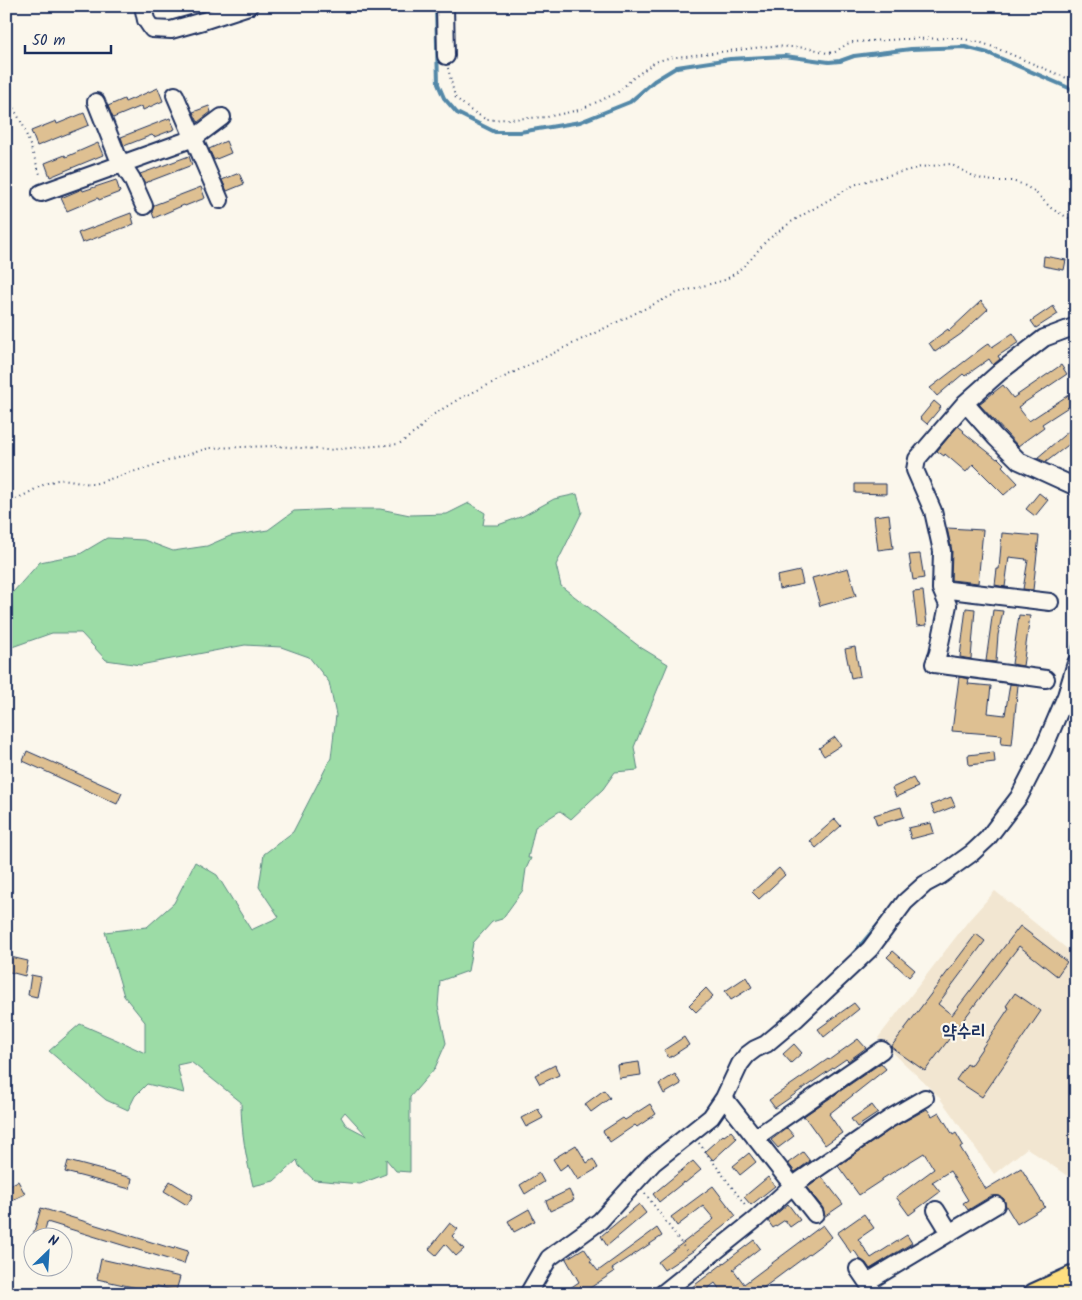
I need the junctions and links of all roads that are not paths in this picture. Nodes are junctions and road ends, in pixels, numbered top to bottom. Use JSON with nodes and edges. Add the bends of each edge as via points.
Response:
{"nodes":[{"id":1,"x":143,"y":6,"type":"edge"},
{"id":2,"x":249,"y":6,"type":"edge"},
{"id":3,"x":445,"y":6,"type":"edge"},
{"id":4,"x":446,"y":56,"type":"road end"},
{"id":5,"x":174,"y":95,"type":"dead end"},
{"id":6,"x":96,"y":102,"type":"dead end"},
{"id":7,"x":222,"y":117,"type":"dead end"},
{"id":8,"x":194,"y":138,"type":"junction"},
{"id":9,"x":123,"y":164,"type":"junction"},
{"id":10,"x":41,"y":193,"type":"road end"},
{"id":11,"x":220,"y":200,"type":"dead end"},
{"id":12,"x":144,"y":206,"type":"dead end"},
{"id":13,"x":1076,"y":326,"type":"edge"},
{"id":14,"x":965,"y":403,"type":"junction"},
{"id":15,"x":1076,"y":487,"type":"edge"},
{"id":16,"x":941,"y":589,"type":"junction"},
{"id":17,"x":1050,"y":602,"type":"dead end"},
{"id":18,"x":1076,"y":663,"type":"edge"},
{"id":19,"x":1046,"y":679,"type":"dead end"},
{"id":20,"x":882,"y":1050,"type":"dead end"},
{"id":21,"x":724,"y":1098,"type":"junction"},
{"id":22,"x":925,"y":1098,"type":"dead end"},
{"id":23,"x":755,"y":1138,"type":"junction"},
{"id":24,"x":792,"y":1186,"type":"junction"},
{"id":25,"x":996,"y":1205,"type":"dead end"},
{"id":26,"x":936,"y":1210,"type":"dead end"},
{"id":27,"x":815,"y":1214,"type":"dead end"},
{"id":28,"x":950,"y":1232,"type":"junction"},
{"id":29,"x":1076,"y":1275,"type":"edge"},
{"id":30,"x":867,"y":1282,"type":"edge"},
{"id":31,"x":528,"y":1294,"type":"edge"},
{"id":32,"x":662,"y":1294,"type":"edge"},
{"id":33,"x":1034,"y":1294,"type":"edge"}],
"edges":[{"from":1,"to":2,"type":"street","via":[[152,29],[171,30]]},
{"from":3,"to":4,"type":"street"},
{"from":5,"to":8,"type":"street"},
{"from":6,"to":9,"type":"street"},
{"from":7,"to":8,"type":"street"},
{"from":8,"to":9,"type":"street"},
{"from":8,"to":11,"type":"street"},
{"from":9,"to":10,"type":"street"},
{"from":9,"to":12,"type":"street"},
{"from":13,"to":14,"type":"street","via":[[1044,338]]},
{"from":14,"to":15,"type":"street","via":[[1020,461]]},
{"from":14,"to":16,"type":"street","via":[[917,459],[915,470],[933,511],[942,551]]},
{"from":16,"to":17,"type":"street"},
{"from":16,"to":19,"type":"street","via":[[948,605],[934,664]]},
{"from":18,"to":21,"type":"street","via":[[1043,750],[1002,822],[972,853],[925,884],[910,898],[870,949],[797,1018],[747,1055]]},
{"from":20,"to":23,"type":"street"},
{"from":21,"to":23,"type":"street"},
{"from":21,"to":31,"type":"street","via":[[711,1116],[653,1163],[600,1221],[550,1258]]},
{"from":22,"to":24,"type":"street"},
{"from":23,"to":24,"type":"street"},
{"from":24,"to":27,"type":"street"},
{"from":24,"to":32,"type":"street"},
{"from":25,"to":28,"type":"street"},
{"from":26,"to":28,"type":"street"},
{"from":28,"to":30,"type":"street"},
{"from":29,"to":33,"type":"main road"}]}
